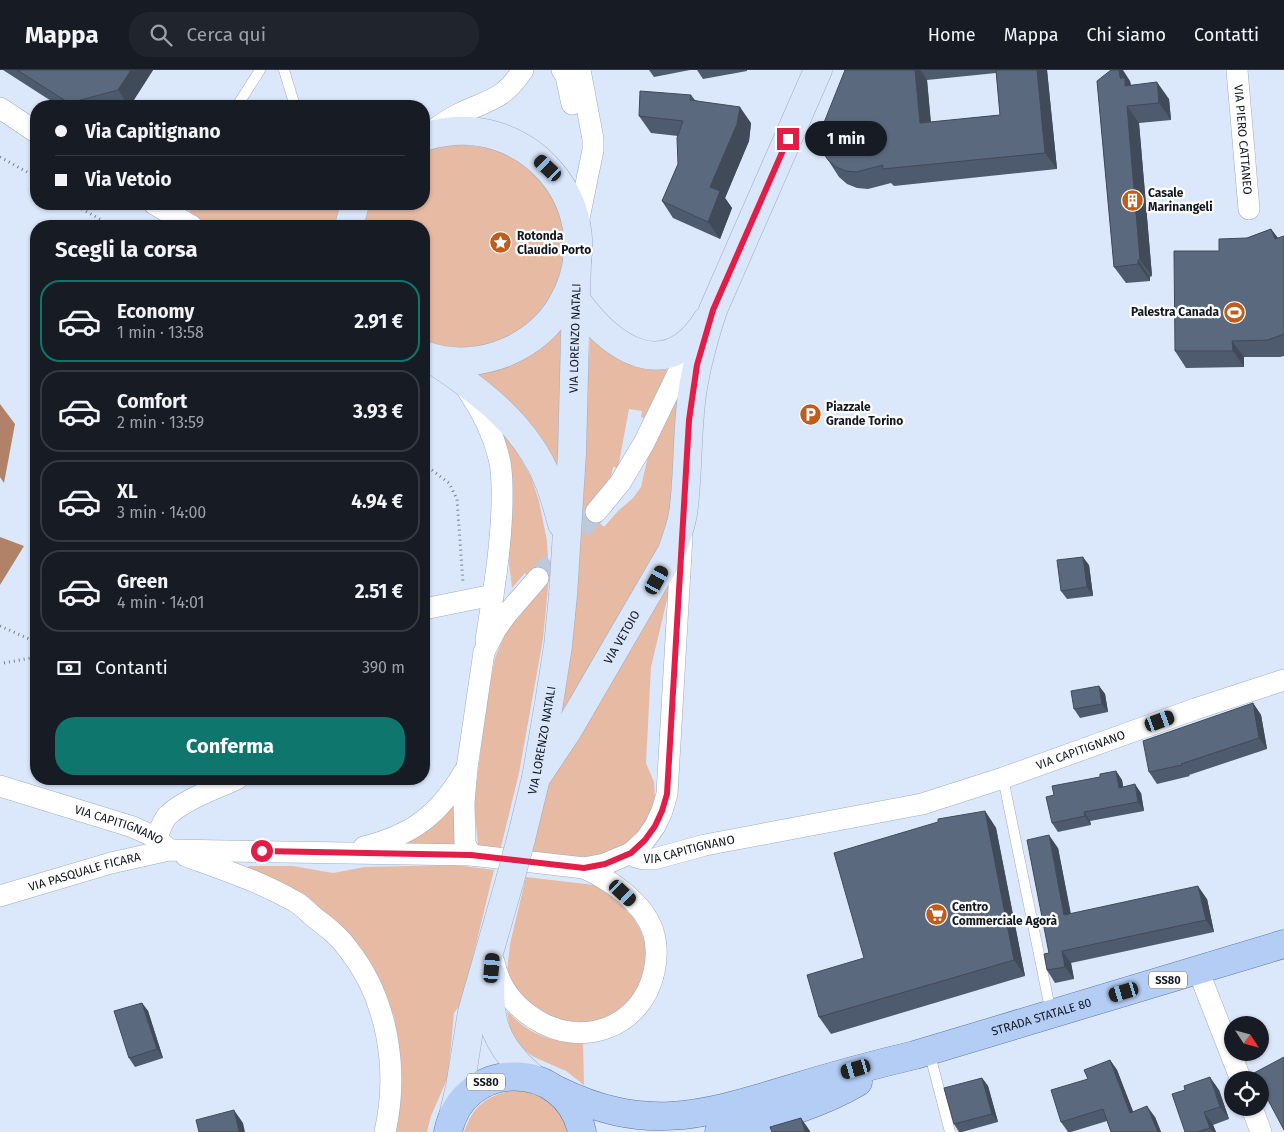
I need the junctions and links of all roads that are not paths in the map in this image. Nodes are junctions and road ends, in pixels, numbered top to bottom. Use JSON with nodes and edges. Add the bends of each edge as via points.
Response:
{"nodes":[{"id":1,"x":260,"y":70,"type":"edge"},
{"id":2,"x":284,"y":70,"type":"edge"},
{"id":3,"x":818,"y":70,"type":"edge"},
{"id":4,"x":1237,"y":70,"type":"edge"},
{"id":5,"x":522,"y":71,"type":"edge"},
{"id":6,"x":568,"y":71,"type":"edge"},
{"id":7,"x":241,"y":100,"type":"edge"},
{"id":8,"x":293,"y":100,"type":"edge"},
{"id":9,"x":0,"y":108,"type":"edge"},
{"id":10,"x":469,"y":120,"type":"junction"},
{"id":11,"x":30,"y":128,"type":"edge"},
{"id":12,"x":430,"y":128,"type":"edge"},
{"id":13,"x":1249,"y":209,"type":"dead end"},
{"id":14,"x":166,"y":210,"type":"edge"},
{"id":15,"x":185,"y":219,"type":"edge"},
{"id":16,"x":577,"y":228,"type":"junction"},
{"id":17,"x":577,"y":260,"type":"junction"},
{"id":18,"x":577,"y":302,"type":"junction"},
{"id":19,"x":713,"y":310,"type":"junction"},
{"id":20,"x":696,"y":336,"type":"junction"},
{"id":21,"x":430,"y":356,"type":"edge"},
{"id":22,"x":430,"y":358,"type":"edge"},
{"id":23,"x":459,"y":377,"type":"junction"},
{"id":24,"x":684,"y":508,"type":"junction"},
{"id":25,"x":596,"y":512,"type":"tunnel mouth"},
{"id":26,"x":566,"y":537,"type":"junction"},
{"id":27,"x":538,"y":578,"type":"tunnel mouth"},
{"id":28,"x":493,"y":595,"type":"junction"},
{"id":29,"x":430,"y":609,"type":"edge"},
{"id":30,"x":484,"y":652,"type":"junction"},
{"id":31,"x":1284,"y":680,"type":"edge"},
{"id":32,"x":467,"y":768,"type":"junction"},
{"id":33,"x":536,"y":778,"type":"junction"},
{"id":34,"x":1003,"y":778,"type":"junction"},
{"id":35,"x":224,"y":785,"type":"edge"},
{"id":36,"x":0,"y":786,"type":"edge"},
{"id":37,"x":163,"y":844,"type":"junction"},
{"id":38,"x":243,"y":851,"type":"junction"},
{"id":39,"x":338,"y":853,"type":"junction"},
{"id":40,"x":631,"y":853,"type":"junction"},
{"id":41,"x":471,"y":855,"type":"junction"},
{"id":42,"x":584,"y":868,"type":"junction"},
{"id":43,"x":243,"y":878,"type":"junction"},
{"id":44,"x":0,"y":896,"type":"edge"},
{"id":45,"x":1284,"y":944,"type":"edge"},
{"id":46,"x":493,"y":948,"type":"junction"},
{"id":47,"x":1198,"y":970,"type":"junction"},
{"id":48,"x":1051,"y":1014,"type":"junction"},
{"id":49,"x":922,"y":1052,"type":"junction"},
{"id":50,"x":1237,"y":1071,"type":"edge"},
{"id":51,"x":545,"y":1084,"type":"junction"},
{"id":52,"x":1255,"y":1116,"type":"edge"},
{"id":53,"x":450,"y":1124,"type":"edge"},
{"id":54,"x":385,"y":1132,"type":"edge"},
{"id":55,"x":582,"y":1132,"type":"edge"},
{"id":56,"x":720,"y":1132,"type":"edge"},
{"id":57,"x":950,"y":1132,"type":"edge"},
{"id":58,"x":1261,"y":1132,"type":"edge"}],
"edges":[{"from":1,"to":7,"type":"lane"},
{"from":2,"to":8,"type":"lane"},
{"from":3,"to":19,"type":"street","name":"VIA VETOIO"},
{"from":4,"to":13,"type":"street","name":"VIA PIERO CATTANEO"},
{"from":5,"to":10,"type":"street","via":[[500,96]]},
{"from":6,"to":16,"type":"street","via":[[593,150]]},
{"from":9,"to":11,"type":"street"},
{"from":10,"to":12,"type":"street","via":[[447,131]]},
{"from":10,"to":16,"type":"street","via":[[513,142],[548,168],[562,186]]},
{"from":14,"to":15,"type":"street"},
{"from":16,"to":17,"type":"street"},
{"from":17,"to":18,"type":"street","name":"VIA LORENZO NATALI"},
{"from":17,"to":21,"type":"street","via":[[567,296],[558,312],[532,338],[516,348],[482,360],[463,362]]},
{"from":18,"to":20,"type":"street","name":"VIA VETOIO","via":[[608,336],[640,353],[671,353]]},
{"from":18,"to":26,"type":"street","name":"VIA LORENZO NATALI"},
{"from":19,"to":20,"type":"street","name":"VIA VETOIO"},
{"from":19,"to":24,"type":"street","name":"VIA VETOIO","via":[[691,401]]},
{"from":20,"to":25,"type":"street","via":[[644,443],[620,483]]},
{"from":22,"to":23,"type":"street","name":"VIA LORENZO NATALI"},
{"from":23,"to":26,"type":"street","name":"VIA LORENZO NATALI","via":[[501,412],[529,445],[548,479]]},
{"from":23,"to":28,"type":"street","via":[[485,419],[499,459],[501,535]]},
{"from":24,"to":33,"type":"street","name":"VIA VETOIO","via":[[672,551],[568,730]]},
{"from":24,"to":40,"type":"street","via":[[667,794],[655,826]]},
{"from":26,"to":33,"type":"street","name":"VIA LORENZO NATALI","via":[[558,646]]},
{"from":27,"to":30,"type":"street","via":[[506,615]]},
{"from":28,"to":29,"type":"street"},
{"from":28,"to":30,"type":"street"},
{"from":30,"to":32,"type":"street"},
{"from":31,"to":34,"type":"street","name":"VIA CAPITIGNANO"},
{"from":32,"to":39,"type":"street","via":[[452,793],[432,814],[411,829],[388,841]]},
{"from":32,"to":41,"type":"street","via":[[465,844]]},
{"from":33,"to":46,"type":"street","name":"VIA LORENZO NATALI","bridge":true},
{"from":34,"to":40,"type":"street","name":"VIA CAPITIGNANO","via":[[922,804],[706,845],[654,859],[643,859]]},
{"from":34,"to":48,"type":"lane"},
{"from":35,"to":37,"type":"street","via":[[167,816],[162,824]]},
{"from":36,"to":37,"type":"street","name":"VIA CAPITIGNANO","via":[[103,817]]},
{"from":37,"to":38,"type":"street","name":"VIA CAPITIGNANO"},
{"from":37,"to":43,"type":"street"},
{"from":37,"to":44,"type":"street","name":"VIA PASQUALE FICARA"},
{"from":38,"to":39,"type":"street","name":"VIA CAPITIGNANO"},
{"from":38,"to":43,"type":"street","via":[[232,862]]},
{"from":39,"to":41,"type":"street","name":"VIA CAPITIGNANO"},
{"from":40,"to":42,"type":"street","name":"VIA CAPITIGNANO","via":[[605,864]]},
{"from":41,"to":42,"type":"street","name":"VIA CAPITIGNANO"},
{"from":42,"to":46,"type":"street","via":[[616,886],[643,914],[652,930],[656,948],[652,981],[644,999],[631,1014],[618,1023],[593,1032],[569,1033],[553,1028],[514,1002],[497,975]]},
{"from":43,"to":54,"type":"street","via":[[295,902],[334,933],[360,965],[377,1000],[388,1040],[391,1073]]},
{"from":45,"to":47,"type":"main road","name":"STRADA STATALE 80","number":"SS80"},
{"from":46,"to":51,"type":"street","name":"VIA LORENZO NATALI","via":[[491,995],[496,1030],[504,1049],[521,1068]]},
{"from":46,"to":53,"type":"street","name":"VIA LORENZO NATALI","via":[[472,1012]]},
{"from":47,"to":48,"type":"main road","name":"STRADA STATALE 80","number":"SS80"},
{"from":47,"to":50,"type":"street"},
{"from":48,"to":49,"type":"main road","name":"STRADA STATALE 80","number":"SS80"},
{"from":49,"to":51,"type":"main road","name":"STRADA STATALE 80","number":"SS80","via":[[716,1112],[667,1121],[635,1120],[604,1113]]},
{"from":49,"to":56,"type":"main road","name":"STRADA STATALE 80","number":"SS80","via":[[829,1097]]},
{"from":49,"to":57,"type":"lane"},
{"from":51,"to":53,"type":"main road","number":"SS80","via":[[510,1076],[488,1082],[469,1094],[456,1109]]},
{"from":51,"to":55,"type":"main road","via":[[574,1109]]},
{"from":52,"to":58,"type":"street"}]}
